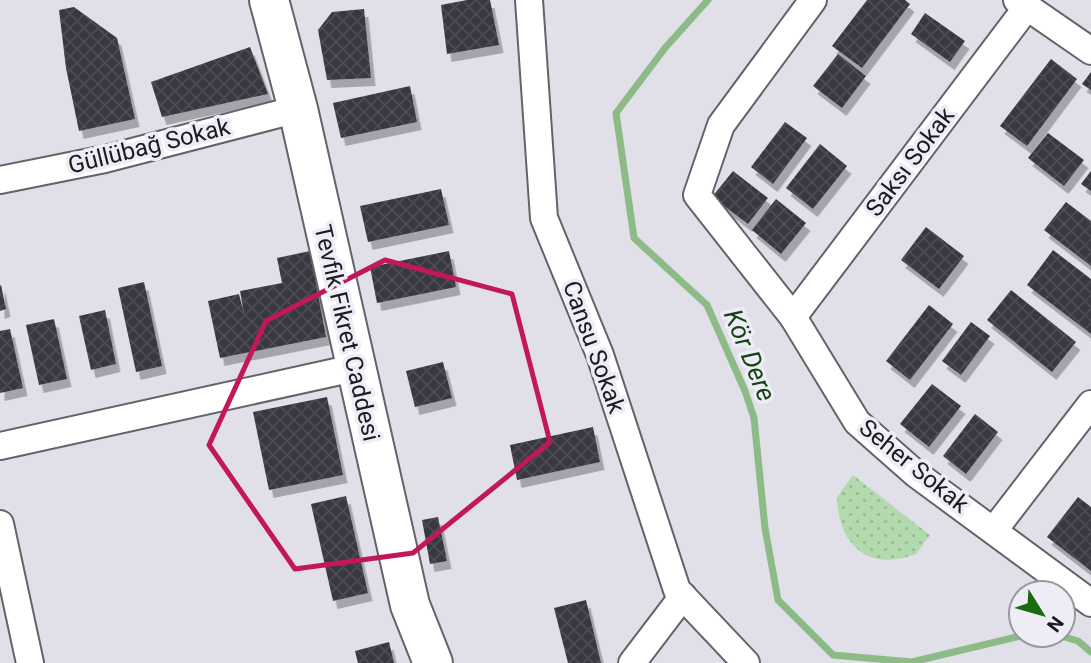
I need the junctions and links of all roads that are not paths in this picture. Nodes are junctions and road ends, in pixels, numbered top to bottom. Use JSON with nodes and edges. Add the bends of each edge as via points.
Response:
{"nodes":[{"id":1,"x":269,"y":0,"type":"edge"},
{"id":2,"x":529,"y":0,"type":"edge"},
{"id":3,"x":813,"y":0,"type":"edge"},
{"id":4,"x":1022,"y":4,"type":"edge"},
{"id":5,"x":1091,"y":51,"type":"edge"},
{"id":6,"x":298,"y":110,"type":"junction"},
{"id":7,"x":0,"y":180,"type":"edge"},
{"id":8,"x":793,"y":317,"type":"junction"},
{"id":9,"x":354,"y":368,"type":"junction"},
{"id":10,"x":1091,"y":404,"type":"edge"},
{"id":11,"x":0,"y":446,"type":"edge"},
{"id":12,"x":0,"y":524,"type":"edge"},
{"id":13,"x":994,"y":530,"type":"junction"},
{"id":14,"x":683,"y":596,"type":"junction"},
{"id":15,"x":1091,"y":603,"type":"edge"},
{"id":16,"x":30,"y":663,"type":"edge"},
{"id":17,"x":433,"y":663,"type":"edge"},
{"id":18,"x":632,"y":663,"type":"edge"},
{"id":19,"x":746,"y":663,"type":"edge"}],
"edges":[{"from":1,"to":6,"type":"street","name":"Tevfik Fikret Caddesi"},
{"from":2,"to":14,"type":"street","name":"Cansu Sokak","via":[[544,218],[600,355],[677,590]]},
{"from":3,"to":8,"type":"street","name":"Seher Sokak","via":[[721,125],[697,195]]},
{"from":4,"to":5,"type":"street"},
{"from":4,"to":8,"type":"street","name":"Saksı Sokak"},
{"from":6,"to":7,"type":"street","name":"Güllübağ Sokak","via":[[105,159]]},
{"from":6,"to":9,"type":"street","name":"Tevfik Fikret Caddesi"},
{"from":8,"to":13,"type":"street","name":"Seher Sokak","via":[[857,422],[916,474]]},
{"from":9,"to":11,"type":"street"},
{"from":9,"to":17,"type":"street","name":"Tevfik Fikret Caddesi","via":[[410,605]]},
{"from":10,"to":13,"type":"street"},
{"from":12,"to":16,"type":"street"},
{"from":13,"to":15,"type":"street","name":"Seher Sokak"},
{"from":14,"to":18,"type":"street"},
{"from":14,"to":19,"type":"street","name":"Cansu Sokak"}]}
